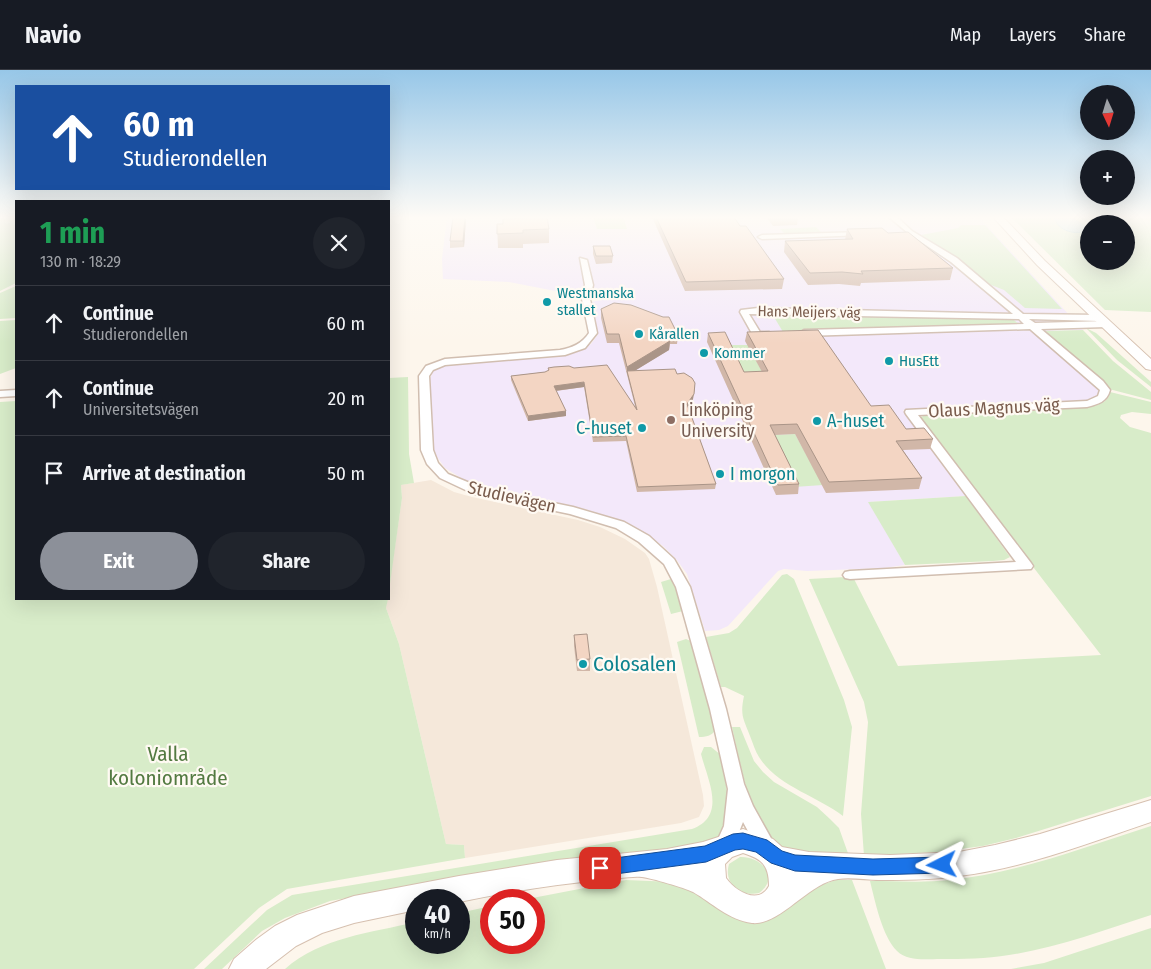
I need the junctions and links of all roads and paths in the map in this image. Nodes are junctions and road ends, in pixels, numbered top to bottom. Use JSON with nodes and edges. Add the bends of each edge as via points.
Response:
{"nodes":[{"id":1,"x":952,"y":259,"type":"edge"},
{"id":2,"x":1038,"y":259,"type":"edge"},
{"id":3,"x":583,"y":260,"type":"dead end"},
{"id":4,"x":1022,"y":316,"type":"junction"},
{"id":5,"x":1096,"y":321,"type":"junction"},
{"id":6,"x":1033,"y":326,"type":"junction"},
{"id":7,"x":1151,"y":366,"type":"edge"},
{"id":8,"x":1151,"y":378,"type":"edge"},
{"id":9,"x":15,"y":393,"type":"edge"},
{"id":10,"x":0,"y":394,"type":"edge"},
{"id":11,"x":850,"y":574,"type":"dead end"},
{"id":12,"x":735,"y":784,"type":"junction"},
{"id":13,"x":1151,"y":811,"type":"edge"},
{"id":14,"x":722,"y":847,"type":"junction"},
{"id":15,"x":773,"y":854,"type":"junction"},
{"id":16,"x":638,"y":864,"type":"junction"},
{"id":17,"x":836,"y":867,"type":"junction"},
{"id":18,"x":721,"y":894,"type":"junction"},
{"id":19,"x":781,"y":896,"type":"junction"},
{"id":20,"x":248,"y":966,"type":"edge"}],
"edges":[{"from":1,"to":4,"type":"street","name":"Olaus Magnus väg"},
{"from":2,"to":5,"type":"main road"},
{"from":3,"to":12,"type":"street","name":"Studievägen","via":[[593,333],[584,344],[554,354],[455,360],[439,363],[425,371],[424,405],[429,458],[444,476],[467,487],[608,521],[630,530],[659,551],[677,573],[683,587],[718,709]]},
{"from":4,"to":5,"type":"street","name":"Hans Meijers väg"},
{"from":4,"to":6,"type":"street","name":"Olaus Magnus väg"},
{"from":4,"to":6,"type":"street","name":"Hans Meijers väg","via":[[744,312],[757,335]]},
{"from":5,"to":6,"type":"street","name":"Hans Meijers väg"},
{"from":5,"to":7,"type":"main road"},
{"from":5,"to":8,"type":"main road","via":[[1129,360]]},
{"from":6,"to":11,"type":"street","name":"Olaus Magnus väg","via":[[1103,386],[1102,398],[1087,404],[910,412],[1026,566]]},
{"from":9,"to":10,"type":"street"},
{"from":12,"to":14,"type":"street","name":"Studievägen","via":[[736,822]]},
{"from":12,"to":15,"type":"street","name":"Studievägen","via":[[746,810]]},
{"from":13,"to":17,"type":"main road","via":[[1066,838],[972,862]]},
{"from":14,"to":15,"type":"main road","via":[[743,841],[760,845]]},
{"from":14,"to":16,"type":"main road","via":[[699,856]]},
{"from":14,"to":18,"type":"main road","via":[[712,862],[711,870]]},
{"from":15,"to":17,"type":"main road","via":[[795,863]]},
{"from":15,"to":19,"type":"main road","via":[[785,877]]},
{"from":16,"to":18,"type":"main road","via":[[696,879]]},
{"from":16,"to":20,"type":"main road","via":[[481,885],[342,913],[291,932]]},
{"from":17,"to":19,"type":"main road","via":[[806,879]]},
{"from":18,"to":19,"type":"main road","via":[[728,901],[747,909],[767,907]]}]}
